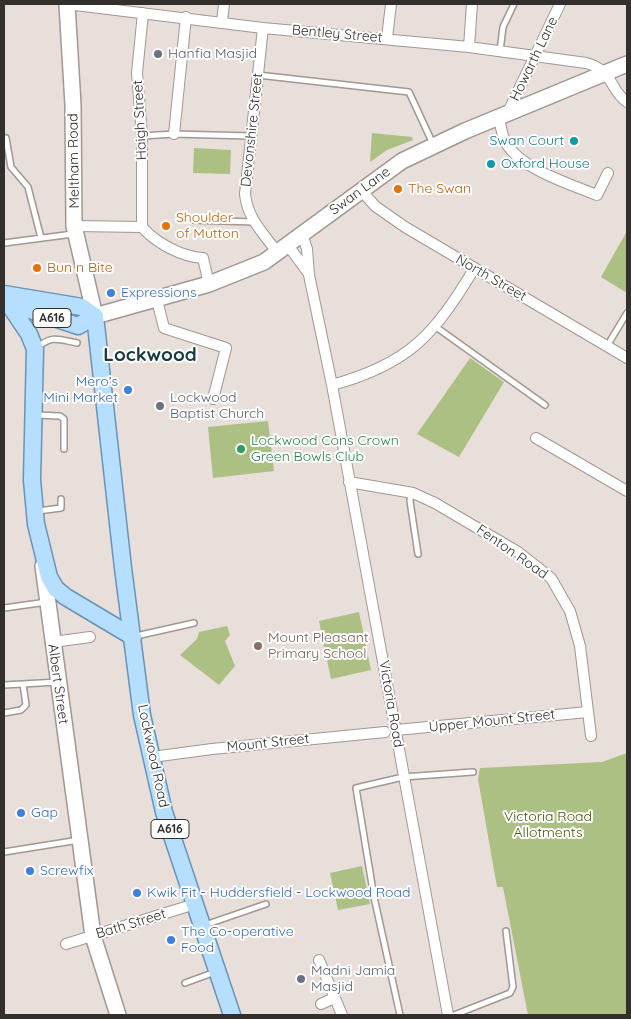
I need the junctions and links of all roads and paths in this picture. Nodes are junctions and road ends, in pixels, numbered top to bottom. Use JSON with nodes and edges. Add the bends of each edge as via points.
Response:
{"nodes":[{"id":1,"x":67,"y":4,"type":"edge"},
{"id":2,"x":224,"y":4,"type":"edge"},
{"id":3,"x":391,"y":4,"type":"edge"},
{"id":4,"x":472,"y":4,"type":"edge"},
{"id":5,"x":514,"y":4,"type":"edge"},
{"id":6,"x":560,"y":4,"type":"edge"},
{"id":7,"x":143,"y":13,"type":"junction"},
{"id":8,"x":186,"y":18,"type":"junction"},
{"id":9,"x":222,"y":22,"type":"junction"},
{"id":10,"x":263,"y":28,"type":"junction"},
{"id":11,"x":387,"y":38,"type":"junction"},
{"id":12,"x":469,"y":47,"type":"junction"},
{"id":13,"x":500,"y":52,"type":"junction"},
{"id":14,"x":535,"y":57,"type":"junction"},
{"id":15,"x":627,"y":64,"type":"edge"},
{"id":16,"x":258,"y":74,"type":"junction"},
{"id":17,"x":604,"y":74,"type":"junction"},
{"id":18,"x":627,"y":102,"type":"edge"},
{"id":19,"x":502,"y":116,"type":"junction"},
{"id":20,"x":174,"y":134,"type":"junction"},
{"id":21,"x":142,"y":136,"type":"junction"},
{"id":22,"x":250,"y":136,"type":"junction"},
{"id":23,"x":6,"y":138,"type":"dead end"},
{"id":24,"x":433,"y":146,"type":"junction"},
{"id":25,"x":608,"y":173,"type":"dead end"},
{"id":26,"x":361,"y":190,"type":"junction"},
{"id":27,"x":192,"y":220,"type":"dead end"},
{"id":28,"x":254,"y":222,"type":"junction"},
{"id":29,"x":142,"y":227,"type":"junction"},
{"id":30,"x":75,"y":230,"type":"junction"},
{"id":31,"x":302,"y":234,"type":"junction"},
{"id":32,"x":41,"y":238,"type":"junction"},
{"id":33,"x":4,"y":243,"type":"edge"},
{"id":34,"x":282,"y":248,"type":"junction"},
{"id":35,"x":474,"y":269,"type":"junction"},
{"id":36,"x":309,"y":275,"type":"junction"},
{"id":37,"x":209,"y":284,"type":"junction"},
{"id":38,"x":5,"y":299,"type":"edge"},
{"id":39,"x":157,"y":300,"type":"junction"},
{"id":40,"x":627,"y":313,"type":"edge"},
{"id":41,"x":95,"y":316,"type":"junction"},
{"id":42,"x":436,"y":327,"type":"junction"},
{"id":43,"x":37,"y":342,"type":"junction"},
{"id":44,"x":77,"y":343,"type":"dead end"},
{"id":45,"x":607,"y":346,"type":"junction"},
{"id":46,"x":627,"y":358,"type":"edge"},
{"id":47,"x":332,"y":385,"type":"junction"},
{"id":48,"x":213,"y":399,"type":"dead end"},
{"id":49,"x":545,"y":405,"type":"dead end"},
{"id":50,"x":34,"y":415,"type":"junction"},
{"id":51,"x":536,"y":438,"type":"dead end"},
{"id":52,"x":64,"y":450,"type":"dead end"},
{"id":53,"x":349,"y":482,"type":"junction"},
{"id":54,"x":627,"y":491,"type":"edge"},
{"id":55,"x":411,"y":492,"type":"junction"},
{"id":56,"x":61,"y":499,"type":"dead end"},
{"id":57,"x":35,"y":511,"type":"junction"},
{"id":58,"x":418,"y":554,"type":"dead end"},
{"id":59,"x":44,"y":561,"type":"junction"},
{"id":60,"x":47,"y":602,"type":"junction"},
{"id":61,"x":4,"y":608,"type":"edge"},
{"id":62,"x":194,"y":623,"type":"dead end"},
{"id":63,"x":90,"y":637,"type":"dead end"},
{"id":64,"x":133,"y":637,"type":"junction"},
{"id":65,"x":53,"y":642,"type":"junction"},
{"id":66,"x":58,"y":682,"type":"junction"},
{"id":67,"x":24,"y":684,"type":"junction"},
{"id":68,"x":4,"y":685,"type":"edge"},
{"id":69,"x":588,"y":712,"type":"junction"},
{"id":70,"x":4,"y":713,"type":"edge"},
{"id":71,"x":396,"y":730,"type":"junction"},
{"id":72,"x":385,"y":732,"type":"dead end"},
{"id":73,"x":591,"y":736,"type":"dead end"},
{"id":74,"x":152,"y":757,"type":"junction"},
{"id":75,"x":473,"y":772,"type":"dead end"},
{"id":76,"x":404,"y":777,"type":"junction"},
{"id":77,"x":80,"y":840,"type":"junction"},
{"id":78,"x":4,"y":852,"type":"edge"},
{"id":79,"x":195,"y":904,"type":"junction"},
{"id":80,"x":266,"y":904,"type":"dead end"},
{"id":81,"x":202,"y":926,"type":"junction"},
{"id":82,"x":506,"y":931,"type":"dead end"},
{"id":83,"x":93,"y":936,"type":"junction"},
{"id":84,"x":66,"y":944,"type":"dead end"},
{"id":85,"x":319,"y":960,"type":"dead end"},
{"id":86,"x":218,"y":971,"type":"junction"},
{"id":87,"x":185,"y":983,"type":"dead end"},
{"id":88,"x":334,"y":998,"type":"junction"},
{"id":89,"x":321,"y":1004,"type":"dead end"},
{"id":90,"x":118,"y":1015,"type":"edge"},
{"id":91,"x":232,"y":1015,"type":"edge"},
{"id":92,"x":342,"y":1015,"type":"edge"},
{"id":93,"x":400,"y":1015,"type":"edge"},
{"id":94,"x":448,"y":1015,"type":"edge"},
{"id":95,"x":454,"y":1015,"type":"edge"}],
"edges":[{"from":1,"to":7,"type":"street","name":"Bentley Street"},
{"from":1,"to":30,"type":"street","name":"Meltham Road"},
{"from":2,"to":9,"type":"street"},
{"from":3,"to":11,"type":"street"},
{"from":4,"to":12,"type":"street"},
{"from":5,"to":13,"type":"lane","via":[[503,27]]},
{"from":6,"to":14,"type":"street","name":"Howarth Lane"},
{"from":7,"to":8,"type":"street","name":"Bentley Street"},
{"from":7,"to":21,"type":"street","name":"Haigh Street","via":[[137,73]]},
{"from":8,"to":9,"type":"street","name":"Bentley Street"},
{"from":8,"to":20,"type":"street"},
{"from":9,"to":10,"type":"street","name":"Bentley Street"},
{"from":10,"to":11,"type":"street","name":"Bentley Street"},
{"from":10,"to":16,"type":"street","name":"Devonshire Street"},
{"from":11,"to":12,"type":"street","name":"Bentley Street"},
{"from":12,"to":13,"type":"street","name":"Bentley Street"},
{"from":13,"to":14,"type":"street","name":"Bentley Street"},
{"from":14,"to":17,"type":"street","name":"Bentley Street","via":[[599,66]]},
{"from":14,"to":19,"type":"street","name":"Howarth Lane"},
{"from":15,"to":17,"type":"street","name":"Swan Lane"},
{"from":16,"to":22,"type":"street","name":"Devonshire Street"},
{"from":16,"to":24,"type":"lane","via":[[409,92]]},
{"from":17,"to":18,"type":"street"},
{"from":17,"to":19,"type":"street","name":"Swan Lane"},
{"from":19,"to":24,"type":"street","name":"Swan Lane"},
{"from":19,"to":25,"type":"street","via":[[506,144],[522,160],[542,172],[596,195]]},
{"from":20,"to":21,"type":"lane"},
{"from":20,"to":22,"type":"lane"},
{"from":21,"to":29,"type":"street","name":"Haigh Street"},
{"from":22,"to":28,"type":"street","name":"Devonshire Street","via":[[245,194]]},
{"from":23,"to":32,"type":"lane","via":[[11,168],[28,187]]},
{"from":24,"to":26,"type":"street","name":"Swan Lane","via":[[402,161]]},
{"from":26,"to":31,"type":"street","name":"Swan Lane"},
{"from":26,"to":35,"type":"street","name":"North Street","via":[[389,217]]},
{"from":27,"to":28,"type":"lane"},
{"from":28,"to":34,"type":"street","name":"Devonshire Street"},
{"from":29,"to":30,"type":"street"},
{"from":29,"to":37,"type":"street","via":[[149,236],[179,252],[192,258],[203,258]]},
{"from":30,"to":32,"type":"lane"},
{"from":30,"to":41,"type":"street","name":"Meltham Road"},
{"from":31,"to":34,"type":"street","name":"Swan Lane"},
{"from":31,"to":36,"type":"street","name":"Victoria Road"},
{"from":32,"to":33,"type":"lane"},
{"from":34,"to":36,"type":"street","name":"Victoria Road"},
{"from":34,"to":37,"type":"street","name":"Swan Lane","via":[[264,262]]},
{"from":35,"to":42,"type":"street"},
{"from":35,"to":45,"type":"street","name":"North Street"},
{"from":36,"to":47,"type":"street","name":"Victoria Road"},
{"from":37,"to":39,"type":"street","name":"Swan Lane"},
{"from":38,"to":41,"type":"main road","number":"A616","via":[[82,307]]},
{"from":38,"to":43,"type":"main road","name":"Albert Street","number":"A616"},
{"from":39,"to":41,"type":"street","name":"Swan Lane"},
{"from":39,"to":48,"type":"street","via":[[164,328],[226,348]]},
{"from":40,"to":45,"type":"lane"},
{"from":41,"to":64,"type":"main road","name":"Lockwood Road","number":"A616"},
{"from":42,"to":47,"type":"street","via":[[415,347],[382,368]]},
{"from":42,"to":49,"type":"lane"},
{"from":43,"to":44,"type":"lane","via":[[54,338]]},
{"from":43,"to":50,"type":"main road","name":"Albert Street","number":"A616"},
{"from":45,"to":46,"type":"street","name":"North Street"},
{"from":47,"to":53,"type":"street","name":"Victoria Road"},
{"from":50,"to":52,"type":"lane","via":[[64,419]]},
{"from":50,"to":57,"type":"main road","name":"Albert Street","number":"A616","via":[[32,480]]},
{"from":51,"to":54,"type":"street"},
{"from":53,"to":55,"type":"street","name":"Fenton Road"},
{"from":53,"to":71,"type":"street","name":"Victoria Road"},
{"from":55,"to":58,"type":"lane"},
{"from":55,"to":69,"type":"street","name":"Fenton Road","via":[[473,524],[518,552],[551,578],[570,611],[580,646]]},
{"from":56,"to":57,"type":"lane","via":[[61,508]]},
{"from":57,"to":59,"type":"main road","name":"Albert Street","number":"A616"},
{"from":59,"to":60,"type":"street","name":"Albert Street"},
{"from":59,"to":64,"type":"main road","number":"A616","via":[[56,589]]},
{"from":60,"to":61,"type":"lane"},
{"from":60,"to":65,"type":"street","name":"Albert Street"},
{"from":62,"to":64,"type":"lane"},
{"from":63,"to":65,"type":"street"},
{"from":64,"to":74,"type":"main road","name":"Lockwood Road","number":"A616","via":[[142,715]]},
{"from":65,"to":66,"type":"street","name":"Albert Street"},
{"from":66,"to":67,"type":"lane"},
{"from":66,"to":77,"type":"street","name":"Albert Street"},
{"from":67,"to":68,"type":"lane"},
{"from":67,"to":70,"type":"lane","via":[[26,705],[21,710]]},
{"from":69,"to":71,"type":"street","name":"Upper Mount Street"},
{"from":69,"to":73,"type":"street","name":"Fenton Road"},
{"from":71,"to":76,"type":"street","name":"Victoria Road"},
{"from":72,"to":74,"type":"street","name":"Mount Street"},
{"from":74,"to":79,"type":"main road","name":"Lockwood Road","number":"A616","via":[[164,812]]},
{"from":75,"to":76,"type":"lane"},
{"from":76,"to":93,"type":"lane","via":[[356,788],[374,896]]},
{"from":76,"to":94,"type":"street","name":"Victoria Road"},
{"from":77,"to":78,"type":"lane"},
{"from":77,"to":83,"type":"street","name":"Albert Street"},
{"from":79,"to":81,"type":"main road","name":"Lockwood Road","number":"A616"},
{"from":79,"to":83,"type":"street","name":"Bath Street"},
{"from":80,"to":81,"type":"lane"},
{"from":81,"to":86,"type":"main road","name":"Lockwood Road","number":"A616"},
{"from":82,"to":95,"type":"lane","via":[[513,987],[510,993]]},
{"from":83,"to":84,"type":"street","name":"Bath Street"},
{"from":83,"to":90,"type":"street","name":"Albert Street"},
{"from":85,"to":88,"type":"street"},
{"from":86,"to":87,"type":"lane"},
{"from":86,"to":91,"type":"main road","name":"Lockwood Road","number":"A616"},
{"from":88,"to":89,"type":"street"},
{"from":88,"to":92,"type":"street"}]}
